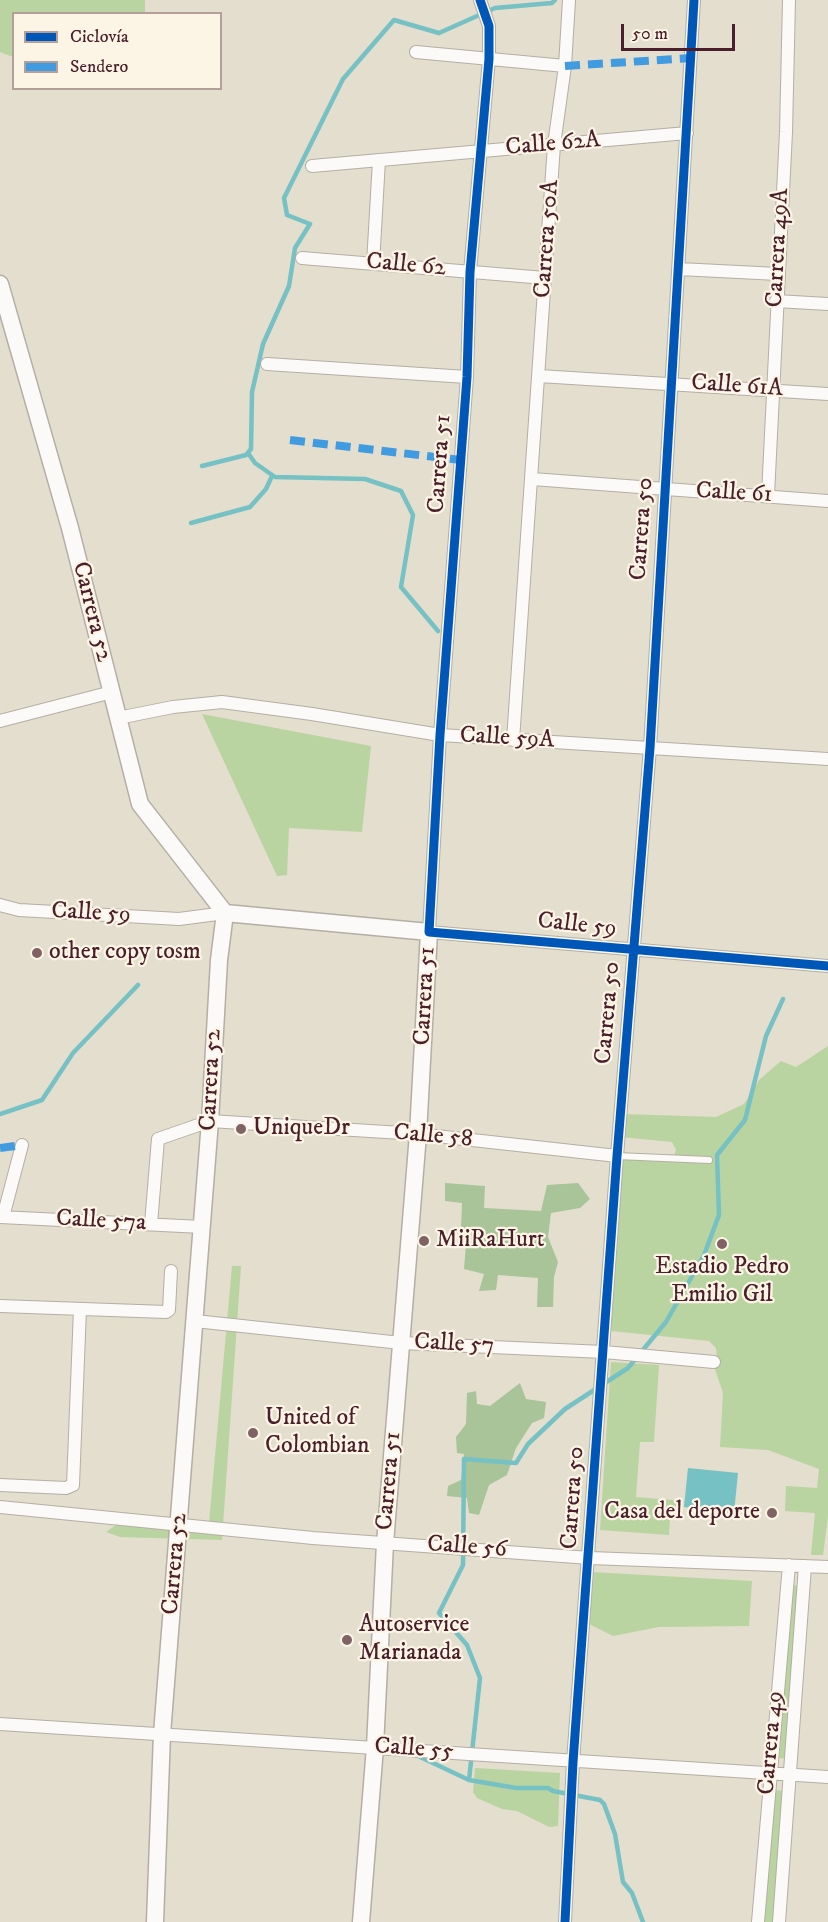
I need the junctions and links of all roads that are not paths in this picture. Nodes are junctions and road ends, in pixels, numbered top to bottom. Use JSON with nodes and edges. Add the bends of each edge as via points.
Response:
{"nodes":[{"id":1,"x":480,"y":0,"type":"edge"},
{"id":2,"x":569,"y":0,"type":"edge"},
{"id":3,"x":694,"y":0,"type":"edge"},
{"id":4,"x":789,"y":0,"type":"edge"},
{"id":5,"x":416,"y":52,"type":"dead end"},
{"id":6,"x":489,"y":59,"type":"junction"},
{"id":7,"x":565,"y":66,"type":"junction"},
{"id":8,"x":687,"y":133,"type":"junction"},
{"id":9,"x":554,"y":145,"type":"junction"},
{"id":10,"x":482,"y":151,"type":"junction"},
{"id":11,"x":379,"y":160,"type":"junction"},
{"id":12,"x":312,"y":166,"type":"dead end"},
{"id":13,"x":302,"y":258,"type":"dead end"},
{"id":14,"x":373,"y":264,"type":"junction"},
{"id":15,"x":679,"y":269,"type":"junction"},
{"id":16,"x":470,"y":272,"type":"junction"},
{"id":17,"x":778,"y":274,"type":"junction"},
{"id":18,"x":545,"y":278,"type":"junction"},
{"id":19,"x":0,"y":284,"type":"edge"},
{"id":20,"x":776,"y":301,"type":"junction"},
{"id":21,"x":828,"y":304,"type":"edge"},
{"id":22,"x":267,"y":364,"type":"dead end"},
{"id":23,"x":539,"y":376,"type":"junction"},
{"id":24,"x":466,"y":377,"type":"junction"},
{"id":25,"x":672,"y":383,"type":"junction"},
{"id":26,"x":771,"y":389,"type":"junction"},
{"id":27,"x":828,"y":394,"type":"edge"},
{"id":28,"x":532,"y":479,"type":"junction"},
{"id":29,"x":666,"y":490,"type":"junction"},
{"id":30,"x":768,"y":495,"type":"junction"},
{"id":31,"x":828,"y":501,"type":"edge"},
{"id":32,"x":112,"y":692,"type":"junction"},
{"id":33,"x":118,"y":718,"type":"junction"},
{"id":34,"x":0,"y":722,"type":"edge"},
{"id":35,"x":440,"y":735,"type":"junction"},
{"id":36,"x":513,"y":740,"type":"junction"},
{"id":37,"x":650,"y":748,"type":"junction"},
{"id":38,"x":828,"y":759,"type":"edge"},
{"id":39,"x":0,"y":905,"type":"edge"},
{"id":40,"x":225,"y":913,"type":"junction"},
{"id":41,"x":429,"y":932,"type":"junction"},
{"id":42,"x":633,"y":951,"type":"junction"},
{"id":43,"x":828,"y":966,"type":"edge"},
{"id":44,"x":210,"y":1121,"type":"junction"},
{"id":45,"x":418,"y":1134,"type":"junction"},
{"id":46,"x":22,"y":1145,"type":"dead end"},
{"id":47,"x":617,"y":1156,"type":"junction"},
{"id":48,"x":710,"y":1160,"type":"dead end"},
{"id":49,"x":2,"y":1217,"type":"edge"},
{"id":50,"x":151,"y":1224,"type":"junction"},
{"id":51,"x":202,"y":1227,"type":"junction"},
{"id":52,"x":171,"y":1271,"type":"dead end"},
{"id":53,"x":0,"y":1306,"type":"edge"},
{"id":54,"x":80,"y":1309,"type":"junction"},
{"id":55,"x":195,"y":1321,"type":"junction"},
{"id":56,"x":401,"y":1343,"type":"junction"},
{"id":57,"x":604,"y":1352,"type":"junction"},
{"id":58,"x":714,"y":1362,"type":"dead end"},
{"id":59,"x":0,"y":1485,"type":"edge"},
{"id":60,"x":0,"y":1507,"type":"edge"},
{"id":61,"x":180,"y":1527,"type":"junction"},
{"id":62,"x":385,"y":1543,"type":"junction"},
{"id":63,"x":590,"y":1558,"type":"junction"},
{"id":64,"x":828,"y":1567,"type":"edge"},
{"id":65,"x":789,"y":1569,"type":"junction"},
{"id":66,"x":805,"y":1570,"type":"junction"},
{"id":67,"x":828,"y":1575,"type":"edge"},
{"id":68,"x":0,"y":1724,"type":"edge"},
{"id":69,"x":162,"y":1734,"type":"junction"},
{"id":70,"x":375,"y":1747,"type":"junction"},
{"id":71,"x":573,"y":1762,"type":"junction"},
{"id":72,"x":769,"y":1772,"type":"junction"},
{"id":73,"x":789,"y":1774,"type":"junction"},
{"id":74,"x":828,"y":1777,"type":"edge"},
{"id":75,"x":155,"y":1922,"type":"edge"},
{"id":76,"x":361,"y":1922,"type":"edge"},
{"id":77,"x":564,"y":1922,"type":"edge"},
{"id":78,"x":758,"y":1922,"type":"edge"},
{"id":79,"x":779,"y":1922,"type":"edge"}],
"edges":[{"from":1,"to":6,"type":"street","name":"Carrera 51","via":[[489,26]]},
{"from":2,"to":7,"type":"street","name":"Carrera 50A"},
{"from":3,"to":8,"type":"street","name":"Carrera 50"},
{"from":4,"to":17,"type":"street","name":"Carrera 49A"},
{"from":5,"to":6,"type":"street"},
{"from":6,"to":7,"type":"street"},
{"from":6,"to":10,"type":"street","name":"Carrera 51"},
{"from":7,"to":9,"type":"street","name":"Carrera 50A"},
{"from":8,"to":9,"type":"street","name":"Calle 62A"},
{"from":8,"to":15,"type":"street","name":"Carrera 50"},
{"from":9,"to":10,"type":"street","name":"Calle 62A"},
{"from":9,"to":18,"type":"street","name":"Carrera 50A"},
{"from":10,"to":11,"type":"street","name":"Calle 62A"},
{"from":10,"to":16,"type":"street","name":"Carrera 51"},
{"from":11,"to":12,"type":"street","name":"Calle 62A"},
{"from":11,"to":14,"type":"street"},
{"from":13,"to":14,"type":"street","name":"Calle 62"},
{"from":14,"to":16,"type":"street","name":"Calle 62"},
{"from":15,"to":17,"type":"street"},
{"from":15,"to":25,"type":"street","name":"Carrera 50"},
{"from":16,"to":18,"type":"street","name":"Calle 62"},
{"from":16,"to":24,"type":"street","name":"Carrera 51"},
{"from":17,"to":20,"type":"street","name":"Carrera 49A"},
{"from":18,"to":23,"type":"street","name":"Carrera 50A"},
{"from":19,"to":32,"type":"main road","name":"Carrera 52"},
{"from":20,"to":21,"type":"street"},
{"from":20,"to":26,"type":"street","name":"Carrera 49A"},
{"from":22,"to":24,"type":"street"},
{"from":23,"to":25,"type":"street","name":"Calle 61A"},
{"from":23,"to":28,"type":"street","name":"Carrera 50A"},
{"from":24,"to":35,"type":"street","name":"Carrera 51"},
{"from":25,"to":26,"type":"street","name":"Calle 61A"},
{"from":25,"to":29,"type":"street","name":"Carrera 50"},
{"from":26,"to":27,"type":"street","name":"Calle 61A"},
{"from":26,"to":30,"type":"street","name":"Carrera 49A"},
{"from":28,"to":29,"type":"street","name":"Calle 61"},
{"from":28,"to":36,"type":"street","name":"Carrera 50A"},
{"from":29,"to":30,"type":"street","name":"Calle 61"},
{"from":29,"to":37,"type":"street","name":"Carrera 50"},
{"from":30,"to":31,"type":"street","name":"Calle 61"},
{"from":32,"to":33,"type":"main road","name":"Carrera 52"},
{"from":32,"to":34,"type":"street"},
{"from":33,"to":35,"type":"street","name":"Calle 59A","via":[[222,702]]},
{"from":33,"to":40,"type":"main road","name":"Carrera 52","via":[[141,804]]},
{"from":35,"to":36,"type":"street","name":"Calle 59A"},
{"from":35,"to":41,"type":"street","name":"Carrera 51"},
{"from":36,"to":37,"type":"street","name":"Calle 59A"},
{"from":37,"to":38,"type":"street","name":"Calle 59A"},
{"from":37,"to":42,"type":"street","name":"Carrera 50"},
{"from":39,"to":40,"type":"street","name":"Calle 59","via":[[19,910],[179,919]]},
{"from":40,"to":41,"type":"main road","name":"Calle 59"},
{"from":40,"to":44,"type":"main road","name":"Carrera 52"},
{"from":41,"to":42,"type":"street","name":"Calle 59"},
{"from":41,"to":45,"type":"main road","name":"Carrera 51"},
{"from":42,"to":43,"type":"street","name":"Calle 59"},
{"from":42,"to":47,"type":"street","name":"Carrera 50"},
{"from":44,"to":45,"type":"street","name":"Calle 58"},
{"from":44,"to":50,"type":"street","name":"Calle 58","via":[[158,1139]]},
{"from":44,"to":51,"type":"main road","name":"Carrera 52"},
{"from":45,"to":47,"type":"street","name":"Calle 58"},
{"from":45,"to":56,"type":"main road","name":"Carrera 51"},
{"from":46,"to":49,"type":"street"},
{"from":47,"to":48,"type":"lane","name":"Calle 58"},
{"from":47,"to":57,"type":"street","name":"Carrera 50"},
{"from":49,"to":50,"type":"street","name":"Calle 57a"},
{"from":50,"to":51,"type":"street","name":"Calle 57a"},
{"from":51,"to":55,"type":"main road","name":"Carrera 52"},
{"from":52,"to":54,"type":"street","via":[[166,1312]]},
{"from":53,"to":54,"type":"street"},
{"from":54,"to":59,"type":"street","via":[[73,1485]]},
{"from":55,"to":56,"type":"street","name":"Calle 57"},
{"from":55,"to":61,"type":"main road","name":"Carrera 52"},
{"from":56,"to":57,"type":"street","name":"Calle 57"},
{"from":56,"to":62,"type":"main road","name":"Carrera 51"},
{"from":57,"to":58,"type":"street","name":"Calle 57"},
{"from":57,"to":63,"type":"street","name":"Carrera 50"},
{"from":60,"to":61,"type":"street","name":"Calle 56"},
{"from":61,"to":62,"type":"street","name":"Calle 56"},
{"from":61,"to":69,"type":"main road","name":"Carrera 52"},
{"from":62,"to":63,"type":"street","name":"Calle 56"},
{"from":62,"to":70,"type":"main road","name":"Carrera 51"},
{"from":63,"to":65,"type":"street","name":"Calle 56"},
{"from":63,"to":71,"type":"street","name":"Carrera 50"},
{"from":64,"to":66,"type":"street","name":"Calle 56"},
{"from":65,"to":66,"type":"street","name":"Calle 56"},
{"from":65,"to":72,"type":"street","name":"Carrera 49"},
{"from":66,"to":67,"type":"street","name":"Calle 56"},
{"from":66,"to":73,"type":"street","name":"Carrera 49"},
{"from":68,"to":69,"type":"street","name":"Calle 55"},
{"from":69,"to":70,"type":"street","name":"Calle 55"},
{"from":69,"to":75,"type":"main road","name":"Carrera 52"},
{"from":70,"to":71,"type":"street","name":"Calle 55"},
{"from":70,"to":76,"type":"main road","name":"Carrera 51"},
{"from":71,"to":72,"type":"street","name":"Calle 55"},
{"from":71,"to":77,"type":"street","name":"Carrera 50"},
{"from":72,"to":73,"type":"street","name":"Calle 55"},
{"from":72,"to":78,"type":"street","name":"Carrera 49"},
{"from":73,"to":74,"type":"street","name":"Calle 55"},
{"from":73,"to":79,"type":"street","name":"Carrera 49"}]}
